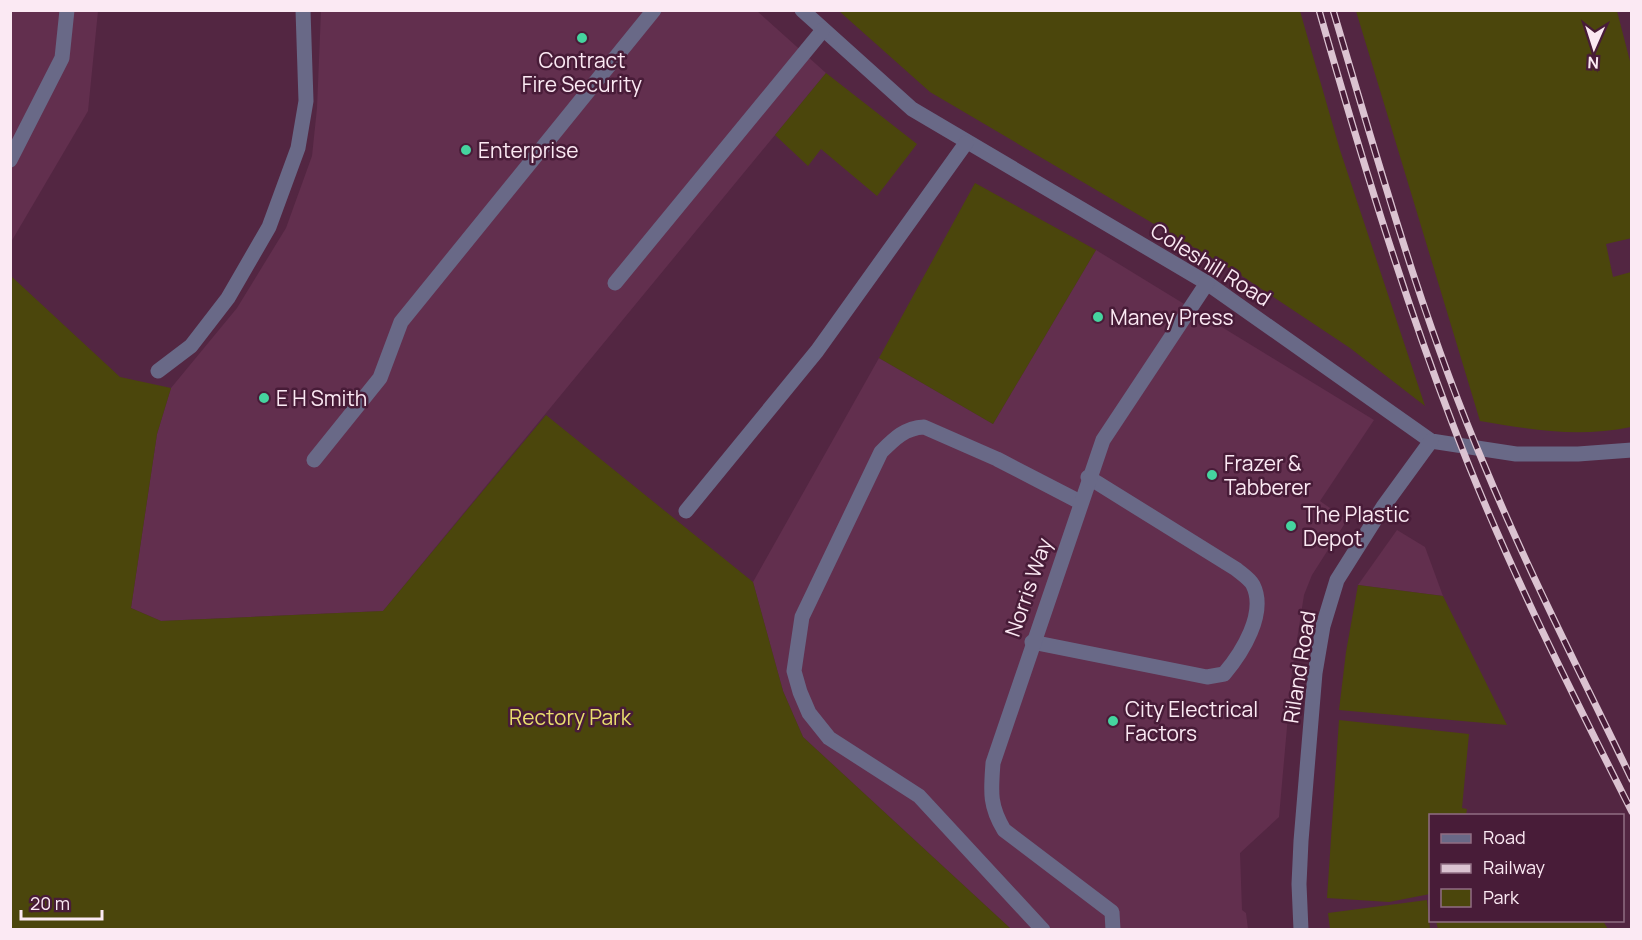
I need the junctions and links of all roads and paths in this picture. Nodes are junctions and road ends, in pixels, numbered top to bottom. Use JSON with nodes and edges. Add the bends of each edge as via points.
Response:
{"nodes":[{"id":1,"x":67,"y":10,"type":"edge"},
{"id":2,"x":303,"y":10,"type":"edge"},
{"id":3,"x":654,"y":10,"type":"edge"},
{"id":4,"x":802,"y":10,"type":"edge"},
{"id":5,"x":823,"y":30,"type":"junction"},
{"id":6,"x":966,"y":143,"type":"junction"},
{"id":7,"x":10,"y":160,"type":"edge"},
{"id":8,"x":615,"y":283,"type":"dead end"},
{"id":9,"x":1207,"y":283,"type":"junction"},
{"id":10,"x":158,"y":371,"type":"dead end"},
{"id":11,"x":1431,"y":441,"type":"junction"},
{"id":12,"x":1632,"y":450,"type":"edge"},
{"id":13,"x":314,"y":460,"type":"dead end"},
{"id":14,"x":1088,"y":477,"type":"junction"},
{"id":15,"x":1080,"y":502,"type":"junction"},
{"id":16,"x":686,"y":511,"type":"dead end"},
{"id":17,"x":1032,"y":642,"type":"junction"},
{"id":18,"x":1043,"y":930,"type":"edge"},
{"id":19,"x":1113,"y":930,"type":"edge"},
{"id":20,"x":1301,"y":930,"type":"edge"}],
"edges":[{"from":1,"to":7,"type":"street","via":[[62,58]]},
{"from":2,"to":10,"type":"street","via":[[306,101],[298,148],[269,227],[228,298],[191,346]]},
{"from":3,"to":13,"type":"street","via":[[401,322],[380,378]]},
{"from":4,"to":5,"type":"street","name":"Coleshill Road"},
{"from":5,"to":6,"type":"street","name":"Coleshill Road","via":[[912,109]]},
{"from":5,"to":8,"type":"street"},
{"from":6,"to":9,"type":"street","name":"Coleshill Road"},
{"from":6,"to":16,"type":"street","via":[[817,351]]},
{"from":9,"to":11,"type":"street","name":"Coleshill Road"},
{"from":9,"to":14,"type":"street","name":"Norris Way","via":[[1103,440]]},
{"from":11,"to":12,"type":"street","name":"Coleshill Road","via":[[1516,454]]},
{"from":11,"to":20,"type":"street","name":"Riland Road","via":[[1337,580],[1323,626],[1315,673],[1301,841]]},
{"from":14,"to":15,"type":"street","name":"Norris Way"},
{"from":14,"to":17,"type":"street","via":[[1236,569],[1252,583],[1258,600],[1254,621],[1239,657],[1224,674],[1206,677]]},
{"from":15,"to":17,"type":"street","name":"Norris Way"},
{"from":15,"to":18,"type":"street","via":[[924,426],[897,435],[881,452],[802,617],[794,671],[809,713],[829,738],[919,795]]},
{"from":17,"to":19,"type":"street","name":"Norris Way","via":[[993,763],[994,812],[1004,830],[1112,912]]}]}
